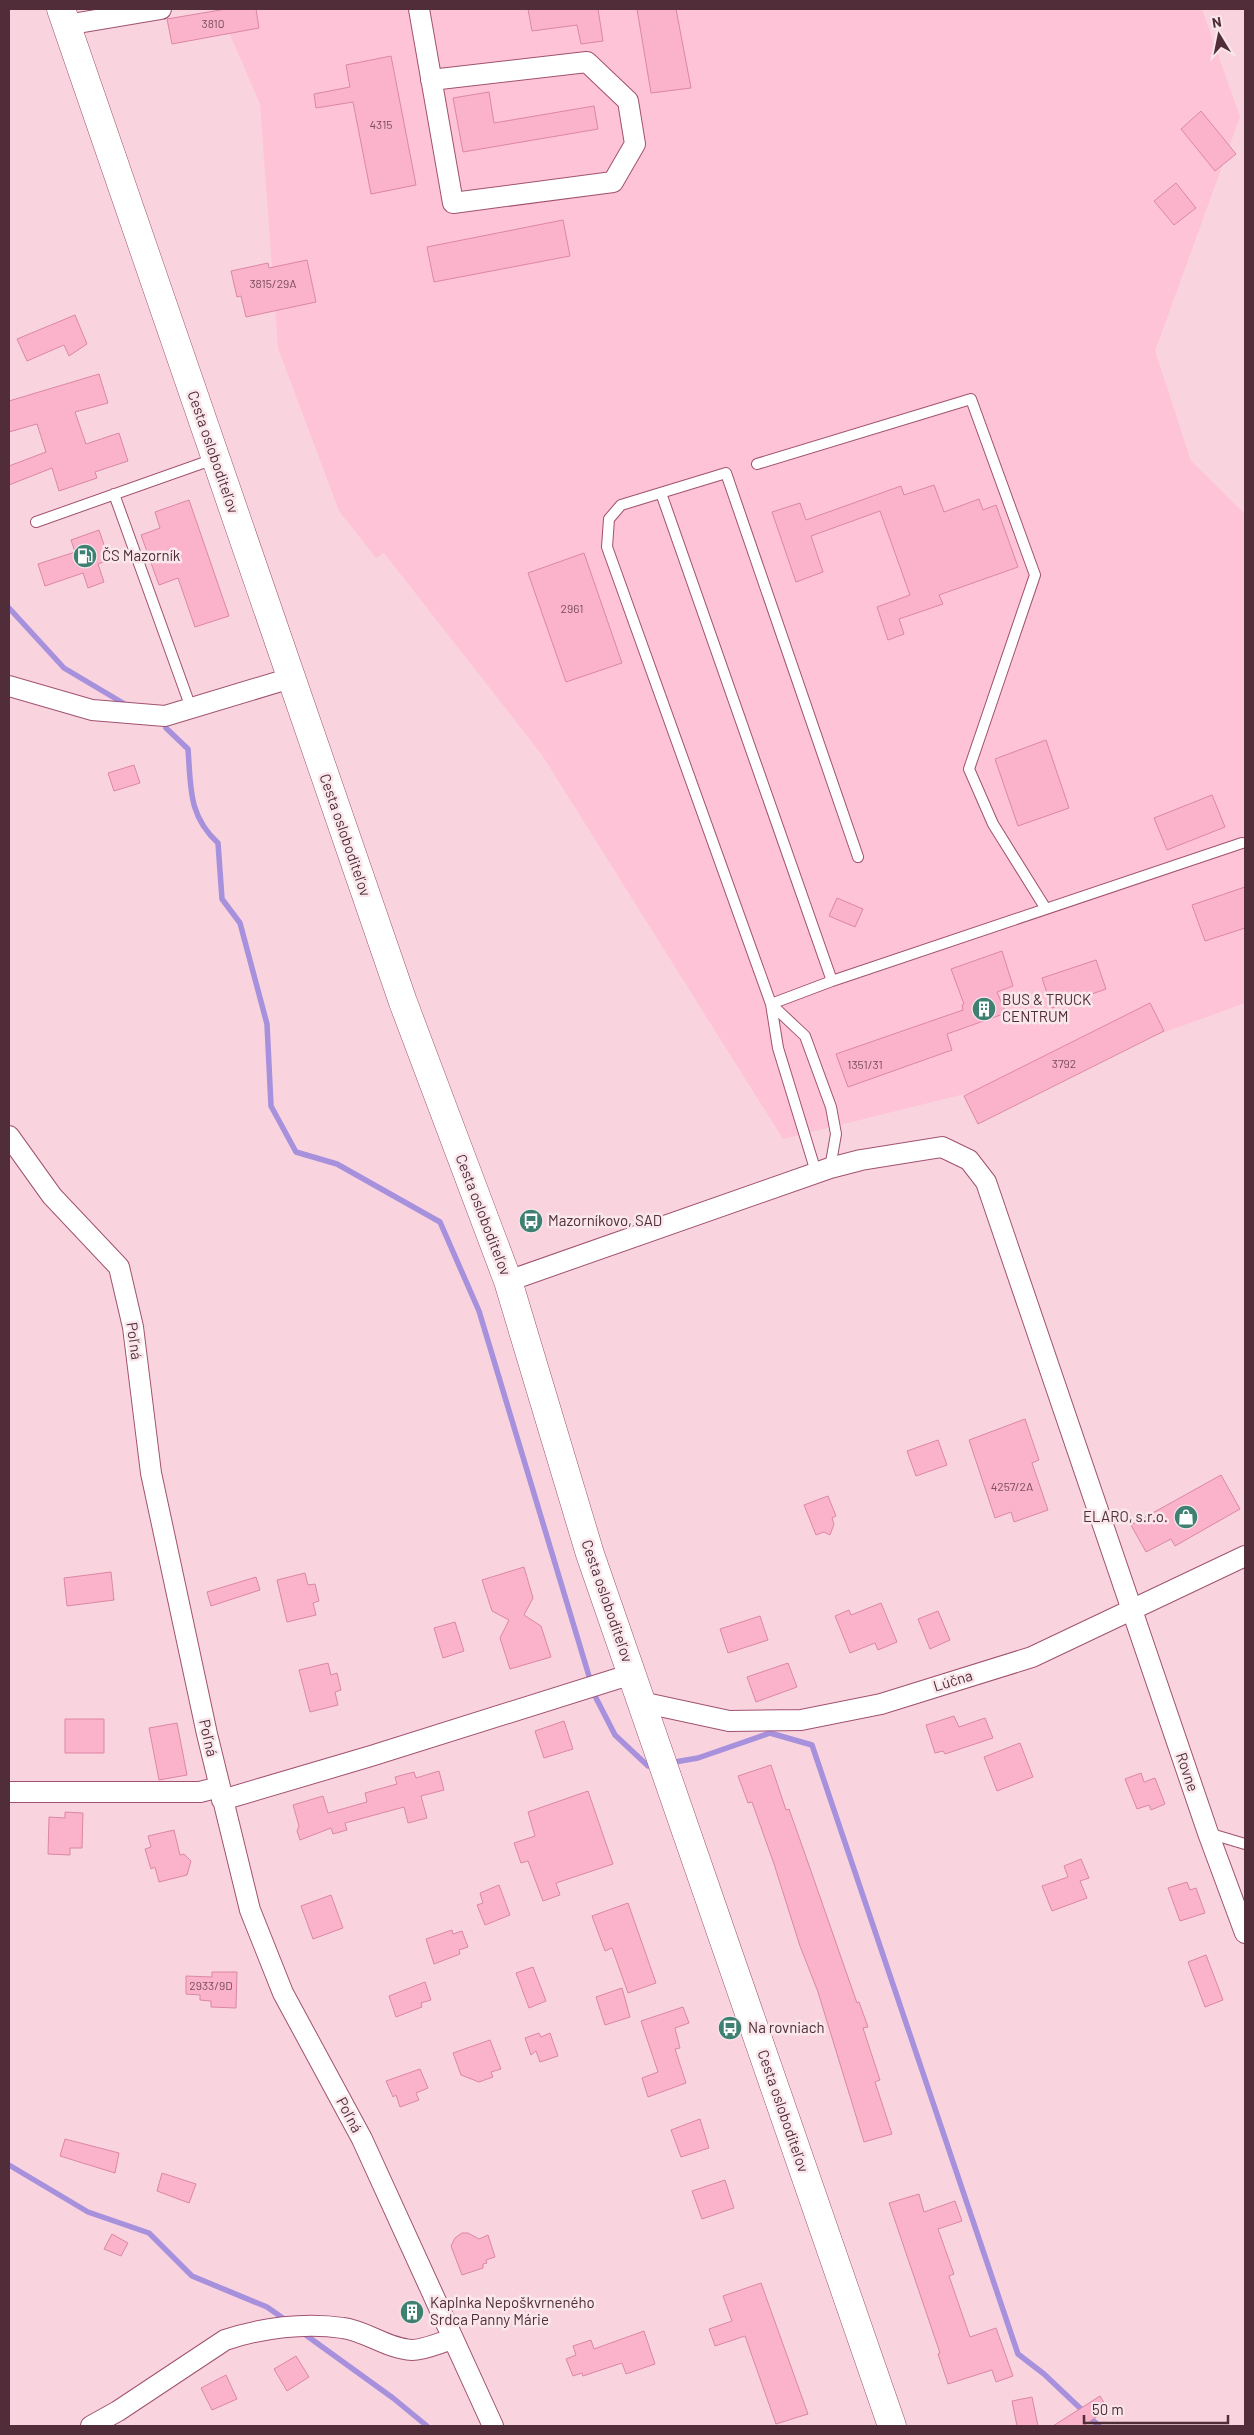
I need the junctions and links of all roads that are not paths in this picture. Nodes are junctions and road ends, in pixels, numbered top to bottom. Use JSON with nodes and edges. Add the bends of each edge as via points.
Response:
{"nodes":[{"id":1,"x":161,"y":9,"type":"edge"},
{"id":2,"x":419,"y":9,"type":"edge"},
{"id":3,"x":64,"y":17,"type":"edge"},
{"id":4,"x":431,"y":80,"type":"junction"},
{"id":5,"x":215,"y":458,"type":"junction"},
{"id":6,"x":757,"y":464,"type":"dead end"},
{"id":7,"x":661,"y":493,"type":"junction"},
{"id":8,"x":114,"y":494,"type":"junction"},
{"id":9,"x":36,"y":522,"type":"dead end"},
{"id":10,"x":291,"y":678,"type":"junction"},
{"id":11,"x":9,"y":686,"type":"edge"},
{"id":12,"x":191,"y":708,"type":"junction"},
{"id":13,"x":1242,"y":843,"type":"dead end"},
{"id":14,"x":858,"y":857,"type":"dead end"},
{"id":15,"x":1046,"y":910,"type":"junction"},
{"id":16,"x":832,"y":981,"type":"junction"},
{"id":17,"x":771,"y":1004,"type":"junction"},
{"id":18,"x":9,"y":1136,"type":"edge"},
{"id":19,"x":823,"y":1170,"type":"junction"},
{"id":20,"x":508,"y":1281,"type":"junction"},
{"id":21,"x":1245,"y":1556,"type":"edge"},
{"id":22,"x":1132,"y":1609,"type":"junction"},
{"id":23,"x":632,"y":1674,"type":"junction"},
{"id":24,"x":641,"y":1702,"type":"junction"},
{"id":25,"x":9,"y":1792,"type":"edge"},
{"id":26,"x":220,"y":1794,"type":"junction"},
{"id":27,"x":1208,"y":1833,"type":"junction"},
{"id":28,"x":1245,"y":1844,"type":"edge"},
{"id":29,"x":1245,"y":1933,"type":"edge"},
{"id":30,"x":453,"y":2339,"type":"junction"},
{"id":31,"x":91,"y":2426,"type":"edge"},
{"id":32,"x":493,"y":2426,"type":"edge"},
{"id":33,"x":892,"y":2426,"type":"edge"}],
"edges":[{"from":1,"to":3,"type":"street"},
{"from":2,"to":4,"type":"street"},
{"from":3,"to":5,"type":"main road","name":"Cesta osloboditeľov"},
{"from":4,"to":4,"type":"street","via":[[453,203],[613,182],[635,144],[628,101],[587,62]]},
{"from":5,"to":8,"type":"lane"},
{"from":5,"to":10,"type":"main road","name":"Cesta osloboditeľov"},
{"from":6,"to":15,"type":"lane","via":[[971,399],[1035,575],[969,769],[993,824]]},
{"from":7,"to":14,"type":"lane","via":[[726,473]]},
{"from":7,"to":16,"type":"lane"},
{"from":7,"to":17,"type":"lane","via":[[621,505],[609,519],[607,547]]},
{"from":8,"to":9,"type":"lane"},
{"from":8,"to":12,"type":"lane"},
{"from":10,"to":12,"type":"street"},
{"from":10,"to":20,"type":"main road","name":"Cesta osloboditeľov","via":[[403,1002]]},
{"from":11,"to":12,"type":"street","via":[[92,710],[165,716]]},
{"from":13,"to":15,"type":"lane"},
{"from":15,"to":16,"type":"lane"},
{"from":16,"to":17,"type":"lane"},
{"from":17,"to":19,"type":"lane","via":[[778,1048]]},
{"from":17,"to":19,"type":"lane","via":[[805,1036],[830,1107],[836,1134]]},
{"from":18,"to":26,"type":"street","name":"Poľná","via":[[52,1196],[119,1267],[133,1327],[151,1473]]},
{"from":19,"to":20,"type":"street","name":"Rovne"},
{"from":19,"to":22,"type":"street","name":"Rovne","via":[[942,1147],[969,1160],[986,1182]]},
{"from":20,"to":23,"type":"main road","name":"Cesta osloboditeľov","via":[[590,1554]]},
{"from":21,"to":22,"type":"street","name":"Lúčna"},
{"from":22,"to":24,"type":"street","name":"Lúčna","via":[[1032,1657],[881,1704],[801,1720],[728,1721]]},
{"from":22,"to":27,"type":"street","name":"Rovne"},
{"from":23,"to":24,"type":"main road","name":"Cesta osloboditeľov"},
{"from":23,"to":26,"type":"street","via":[[371,1756]]},
{"from":24,"to":33,"type":"main road","name":"Cesta osloboditeľov"},
{"from":25,"to":26,"type":"street"},
{"from":26,"to":30,"type":"street","name":"Poľná","via":[[250,1910],[283,1993],[362,2139]]},
{"from":27,"to":28,"type":"lane"},
{"from":27,"to":29,"type":"street","name":"Rovne"},
{"from":30,"to":31,"type":"street","via":[[414,2350],[345,2328],[313,2325],[242,2335],[225,2340]]},
{"from":30,"to":32,"type":"street","name":"Poľná"}]}
